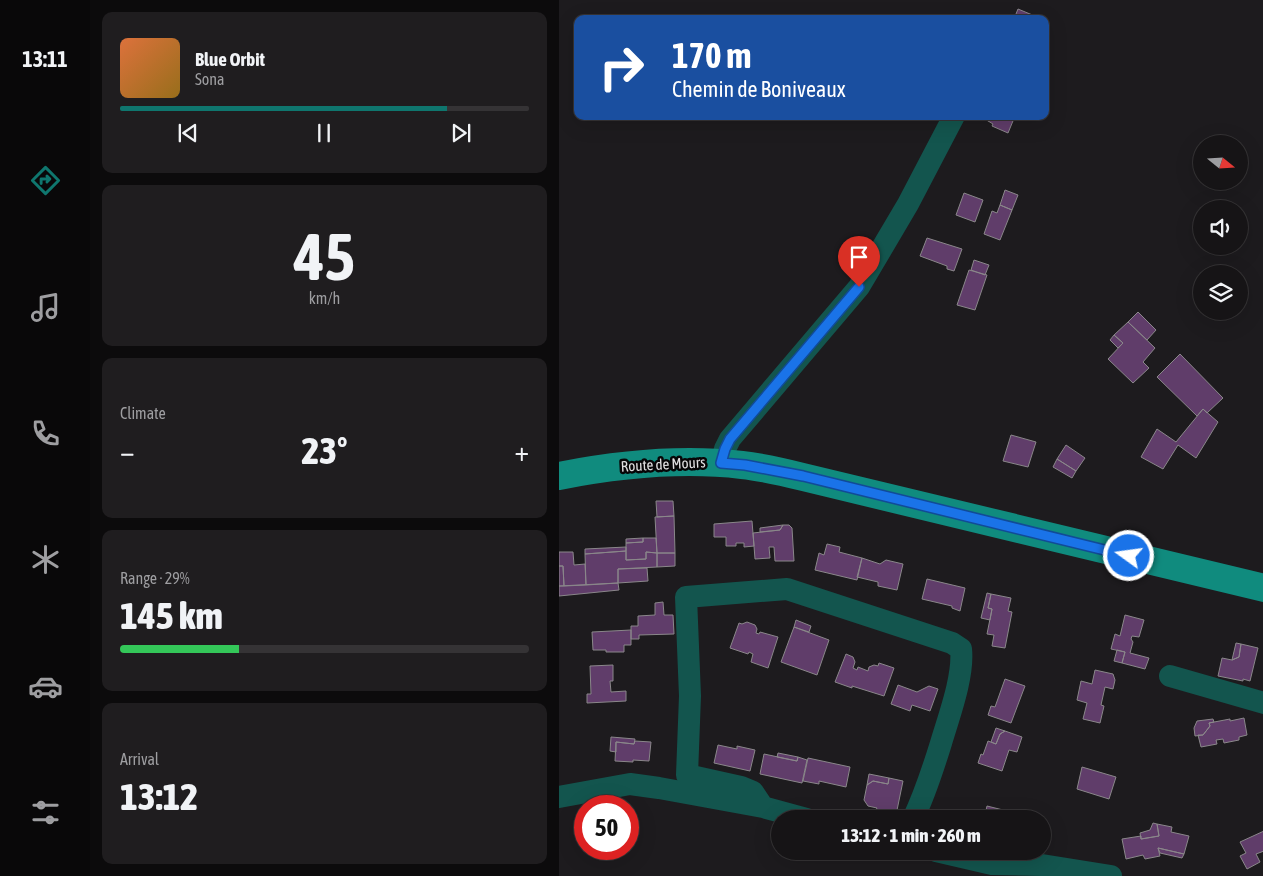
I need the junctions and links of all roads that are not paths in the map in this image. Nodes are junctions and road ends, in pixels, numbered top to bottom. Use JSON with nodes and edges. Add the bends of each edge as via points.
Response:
{"nodes":[{"id":1,"x":952,"y":120,"type":"edge"},
{"id":2,"x":721,"y":463,"type":"junction"},
{"id":3,"x":559,"y":476,"type":"edge"},
{"id":4,"x":1263,"y":588,"type":"edge"},
{"id":5,"x":1170,"y":676,"type":"dead end"},
{"id":6,"x":1263,"y":703,"type":"edge"},
{"id":7,"x":559,"y":797,"type":"edge"},
{"id":8,"x":763,"y":807,"type":"junction"},
{"id":9,"x":774,"y":810,"type":"edge"},
{"id":10,"x":918,"y":810,"type":"edge"},
{"id":11,"x":975,"y":860,"type":"edge"},
{"id":12,"x":1111,"y":876,"type":"edge"}],
"edges":[{"from":1,"to":2,"type":"street","via":[[859,287],[730,439]]},
{"from":2,"to":3,"type":"main road","name":"Route de Mours","via":[[652,462]]},
{"from":2,"to":4,"type":"main road","name":"Route de Mours","via":[[803,476]]},
{"from":5,"to":6,"type":"street"},
{"from":7,"to":8,"type":"street","via":[[630,784]]},
{"from":8,"to":9,"type":"street"},
{"from":8,"to":10,"type":"street","via":[[753,792],[687,775],[691,696],[686,597],[787,589],[952,643],[961,649],[963,662],[949,717]]},
{"from":11,"to":12,"type":"street","via":[[992,864],[1042,865]]}]}
